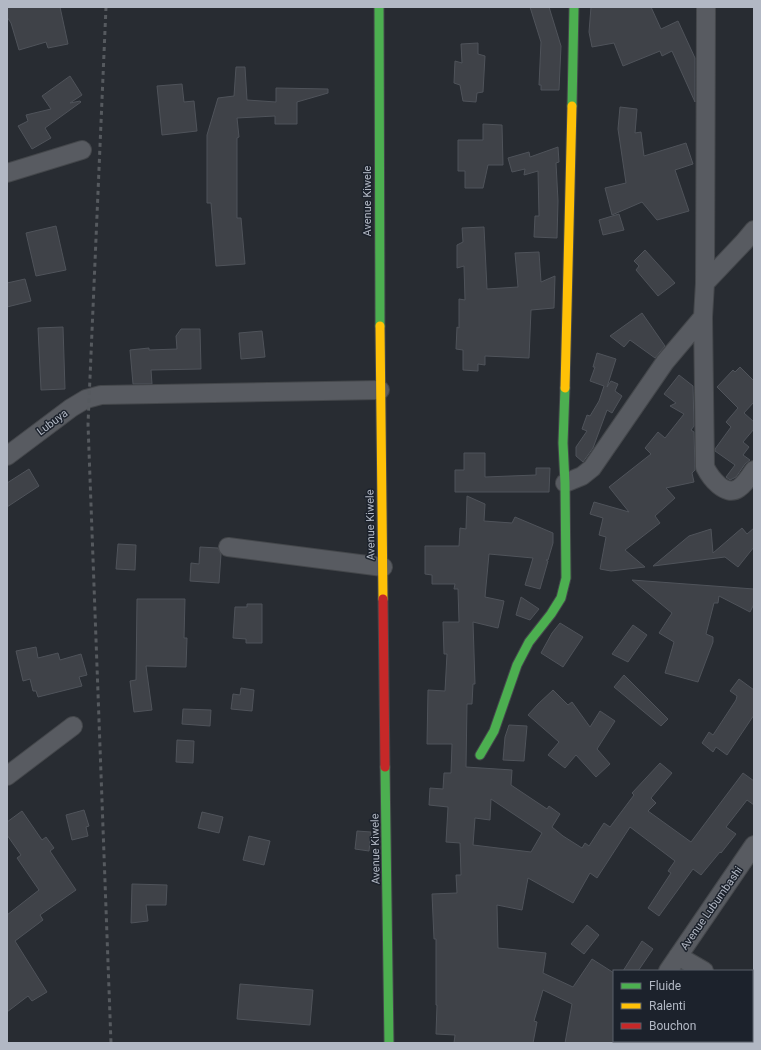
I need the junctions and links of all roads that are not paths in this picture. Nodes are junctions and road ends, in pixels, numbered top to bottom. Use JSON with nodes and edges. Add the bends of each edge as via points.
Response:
{"nodes":[{"id":1,"x":379,"y":7,"type":"edge"},
{"id":2,"x":574,"y":7,"type":"edge"},
{"id":3,"x":706,"y":7,"type":"edge"},
{"id":4,"x":82,"y":150,"type":"dead end"},
{"id":5,"x":7,"y":173,"type":"edge"},
{"id":6,"x":754,"y":230,"type":"edge"},
{"id":7,"x":705,"y":283,"type":"junction"},
{"id":8,"x":703,"y":318,"type":"junction"},
{"id":9,"x":380,"y":390,"type":"junction"},
{"id":10,"x":7,"y":456,"type":"edge"},
{"id":11,"x":754,"y":470,"type":"edge"},
{"id":12,"x":565,"y":483,"type":"junction"},
{"id":13,"x":228,"y":547,"type":"dead end"},
{"id":14,"x":382,"y":567,"type":"junction"},
{"id":15,"x":73,"y":726,"type":"dead end"},
{"id":16,"x":480,"y":755,"type":"dead end"},
{"id":17,"x":7,"y":776,"type":"edge"},
{"id":18,"x":754,"y":845,"type":"edge"},
{"id":19,"x":678,"y":956,"type":"junction"},
{"id":20,"x":669,"y":970,"type":"edge"},
{"id":21,"x":702,"y":970,"type":"edge"},
{"id":22,"x":389,"y":1043,"type":"edge"}],
"edges":[{"from":1,"to":9,"type":"street","name":"Avenue Kiwele"},
{"from":2,"to":12,"type":"street","via":[[563,443]]},
{"from":3,"to":7,"type":"street"},
{"from":4,"to":5,"type":"street"},
{"from":6,"to":7,"type":"street"},
{"from":7,"to":8,"type":"street"},
{"from":8,"to":11,"type":"street","via":[[705,467],[710,477],[727,489],[740,487]]},
{"from":8,"to":12,"type":"street","via":[[665,362],[592,468],[582,476]]},
{"from":9,"to":10,"type":"street","name":"Lubuya","via":[[101,395],[86,399],[71,408]]},
{"from":9,"to":14,"type":"street","name":"Avenue Kiwele"},
{"from":12,"to":16,"type":"street","via":[[566,578],[561,598],[529,642],[517,665],[494,731]]},
{"from":13,"to":14,"type":"street"},
{"from":14,"to":22,"type":"street","name":"Avenue Kiwele"},
{"from":15,"to":17,"type":"street"},
{"from":18,"to":19,"type":"street","name":"Avenue Lubumbashi"},
{"from":19,"to":20,"type":"street","name":"Avenue Lubumbashi"},
{"from":19,"to":21,"type":"street"}]}
